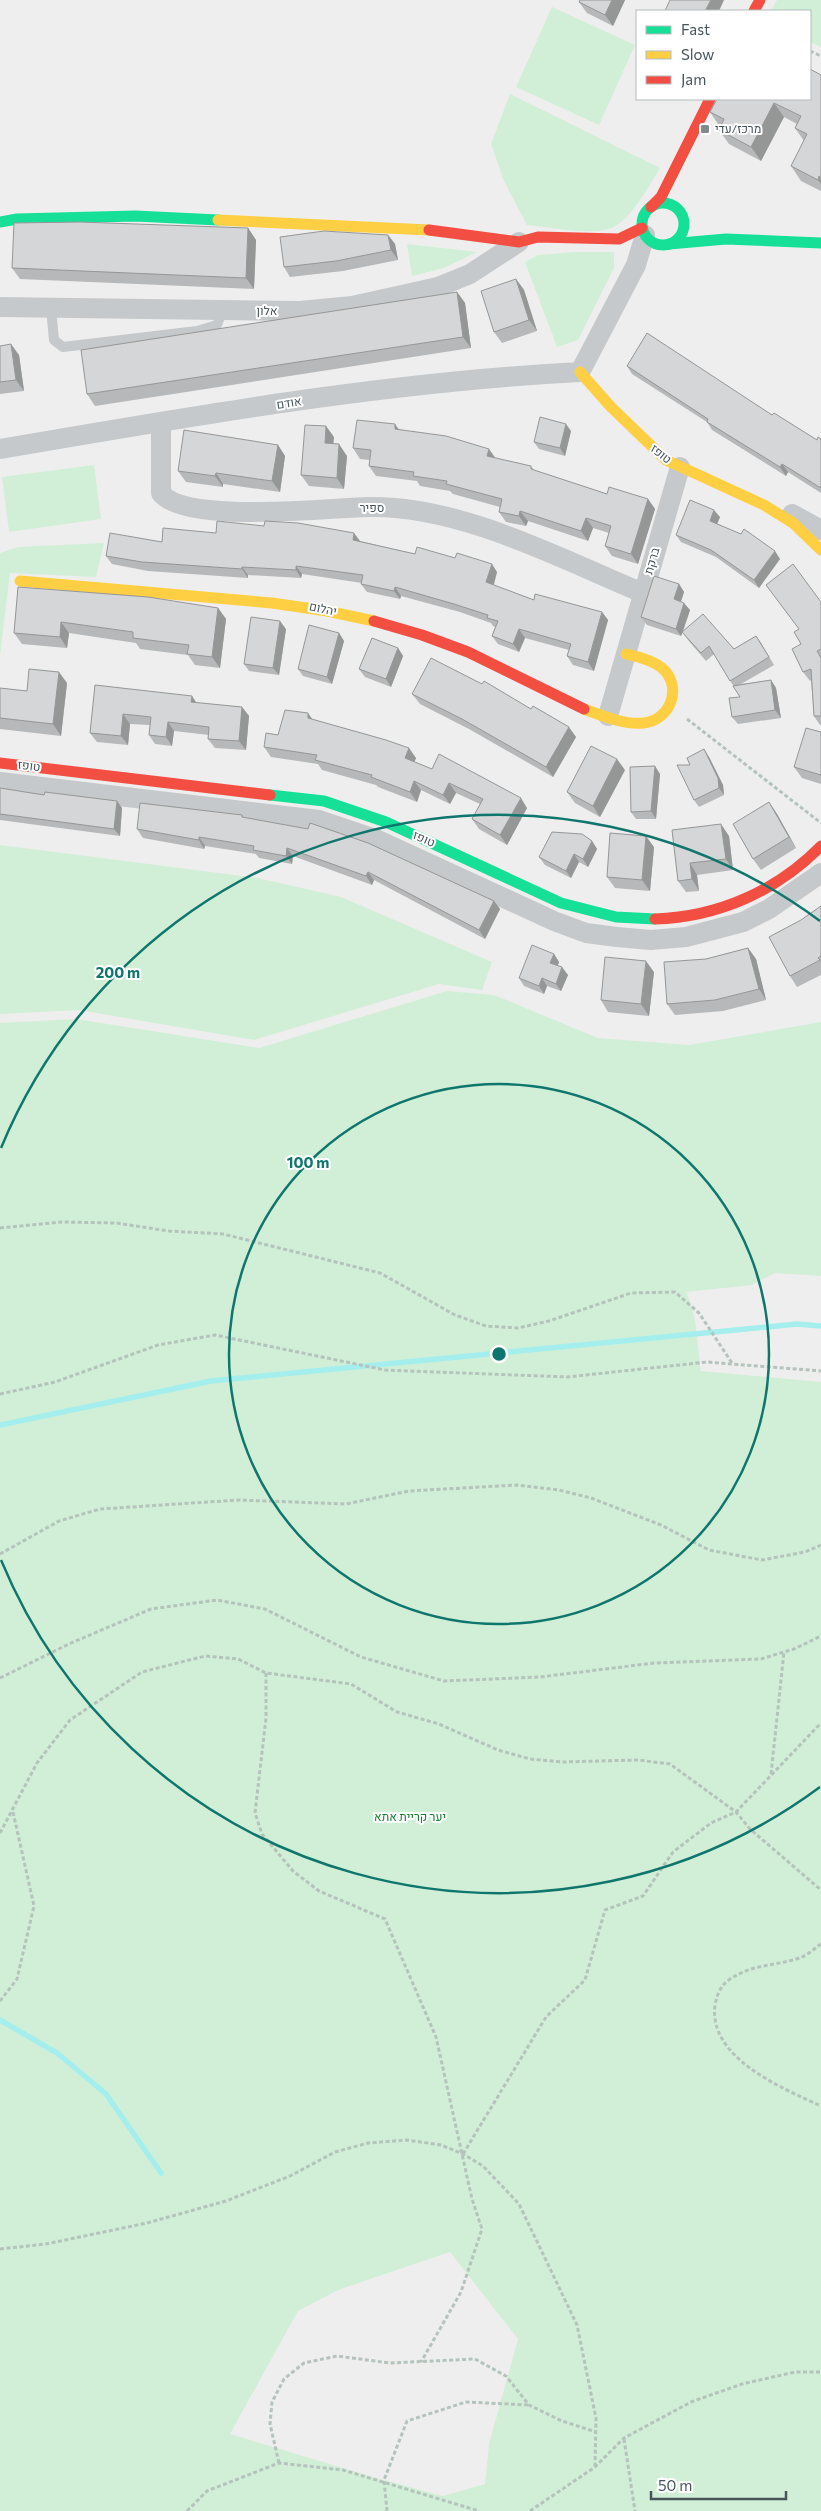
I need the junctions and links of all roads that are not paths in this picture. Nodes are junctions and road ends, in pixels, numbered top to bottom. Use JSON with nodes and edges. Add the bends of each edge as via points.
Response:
{"nodes":[{"id":1,"x":710,"y":100,"type":"edge"},
{"id":2,"x":675,"y":169,"type":"junction"},
{"id":3,"x":651,"y":207,"type":"junction"},
{"id":4,"x":678,"y":209,"type":"junction"},
{"id":5,"x":684,"y":220,"type":"junction"},
{"id":6,"x":0,"y":222,"type":"edge"},
{"id":7,"x":655,"y":238,"type":"junction"},
{"id":8,"x":723,"y":239,"type":"junction"},
{"id":9,"x":519,"y":242,"type":"junction"},
{"id":10,"x":821,"y":243,"type":"edge"},
{"id":11,"x":0,"y":307,"type":"edge"},
{"id":12,"x":51,"y":308,"type":"junction"},
{"id":13,"x":223,"y":310,"type":"junction"},
{"id":14,"x":580,"y":372,"type":"junction"},
{"id":15,"x":161,"y":423,"type":"junction"},
{"id":16,"x":0,"y":449,"type":"edge"},
{"id":17,"x":680,"y":467,"type":"junction"},
{"id":18,"x":764,"y":505,"type":"junction"},
{"id":19,"x":821,"y":530,"type":"edge"},
{"id":20,"x":821,"y":550,"type":"edge"},
{"id":21,"x":20,"y":581,"type":"dead end"},
{"id":22,"x":643,"y":593,"type":"junction"},
{"id":23,"x":626,"y":654,"type":"junction"},
{"id":24,"x":608,"y":716,"type":"junction"},
{"id":25,"x":0,"y":763,"type":"edge"},
{"id":26,"x":0,"y":782,"type":"edge"},
{"id":27,"x":821,"y":846,"type":"edge"},
{"id":28,"x":821,"y":873,"type":"edge"}],
"edges":[{"from":1,"to":2,"type":"street"},
{"from":2,"to":3,"type":"street","via":[[661,196]]},
{"from":2,"to":4,"type":"street","via":[[673,193]]},
{"from":3,"to":4,"type":"street","via":[[665,203]]},
{"from":3,"to":7,"type":"street","via":[[642,221]]},
{"from":4,"to":5,"type":"street"},
{"from":5,"to":7,"type":"street","via":[[680,236]]},
{"from":5,"to":8,"type":"street","via":[[700,232]]},
{"from":6,"to":9,"type":"street","via":[[145,216],[442,232]]},
{"from":7,"to":8,"type":"street"},
{"from":7,"to":9,"type":"street","via":[[538,238]]},
{"from":7,"to":14,"type":"street","via":[[636,265]]},
{"from":8,"to":10,"type":"street"},
{"from":9,"to":13,"type":"street","name":"אלון","via":[[470,274],[438,287],[393,298],[300,311]]},
{"from":11,"to":12,"type":"street","name":"אלון"},
{"from":12,"to":13,"type":"street","name":"אלון"},
{"from":12,"to":13,"type":"lane","via":[[54,340],[63,347],[197,331],[217,325]]},
{"from":14,"to":15,"type":"street","name":"אודם","via":[[408,386]]},
{"from":14,"to":17,"type":"street","name":"טופז","via":[[666,460]]},
{"from":15,"to":16,"type":"street","name":"אודם"},
{"from":15,"to":22,"type":"street","name":"ספיר","via":[[161,493],[174,504],[223,512],[369,507],[436,512],[509,537]]},
{"from":17,"to":18,"type":"street","name":"טופז"},
{"from":17,"to":22,"type":"street","name":"ברקת"},
{"from":18,"to":19,"type":"street","name":"טופז","via":[[796,516]]},
{"from":18,"to":20,"type":"street","name":"טופז","via":[[793,523]]},
{"from":21,"to":24,"type":"street","name":"יהלום","via":[[306,605],[408,630],[460,648],[575,704]]},
{"from":22,"to":23,"type":"street","name":"ברקת"},
{"from":23,"to":24,"type":"street"},
{"from":23,"to":24,"type":"street","name":"יהלום","via":[[654,662],[665,670],[672,681],[671,706],[653,722],[624,722]]},
{"from":25,"to":27,"type":"street","name":"טופז","via":[[324,801],[386,822],[561,904],[590,914],[619,918],[684,918],[736,904],[787,875]]},
{"from":26,"to":28,"type":"street","name":"טופז","via":[[319,820],[378,840],[554,921],[586,933],[617,937],[651,940],[686,937],[743,922],[769,910]]}]}
